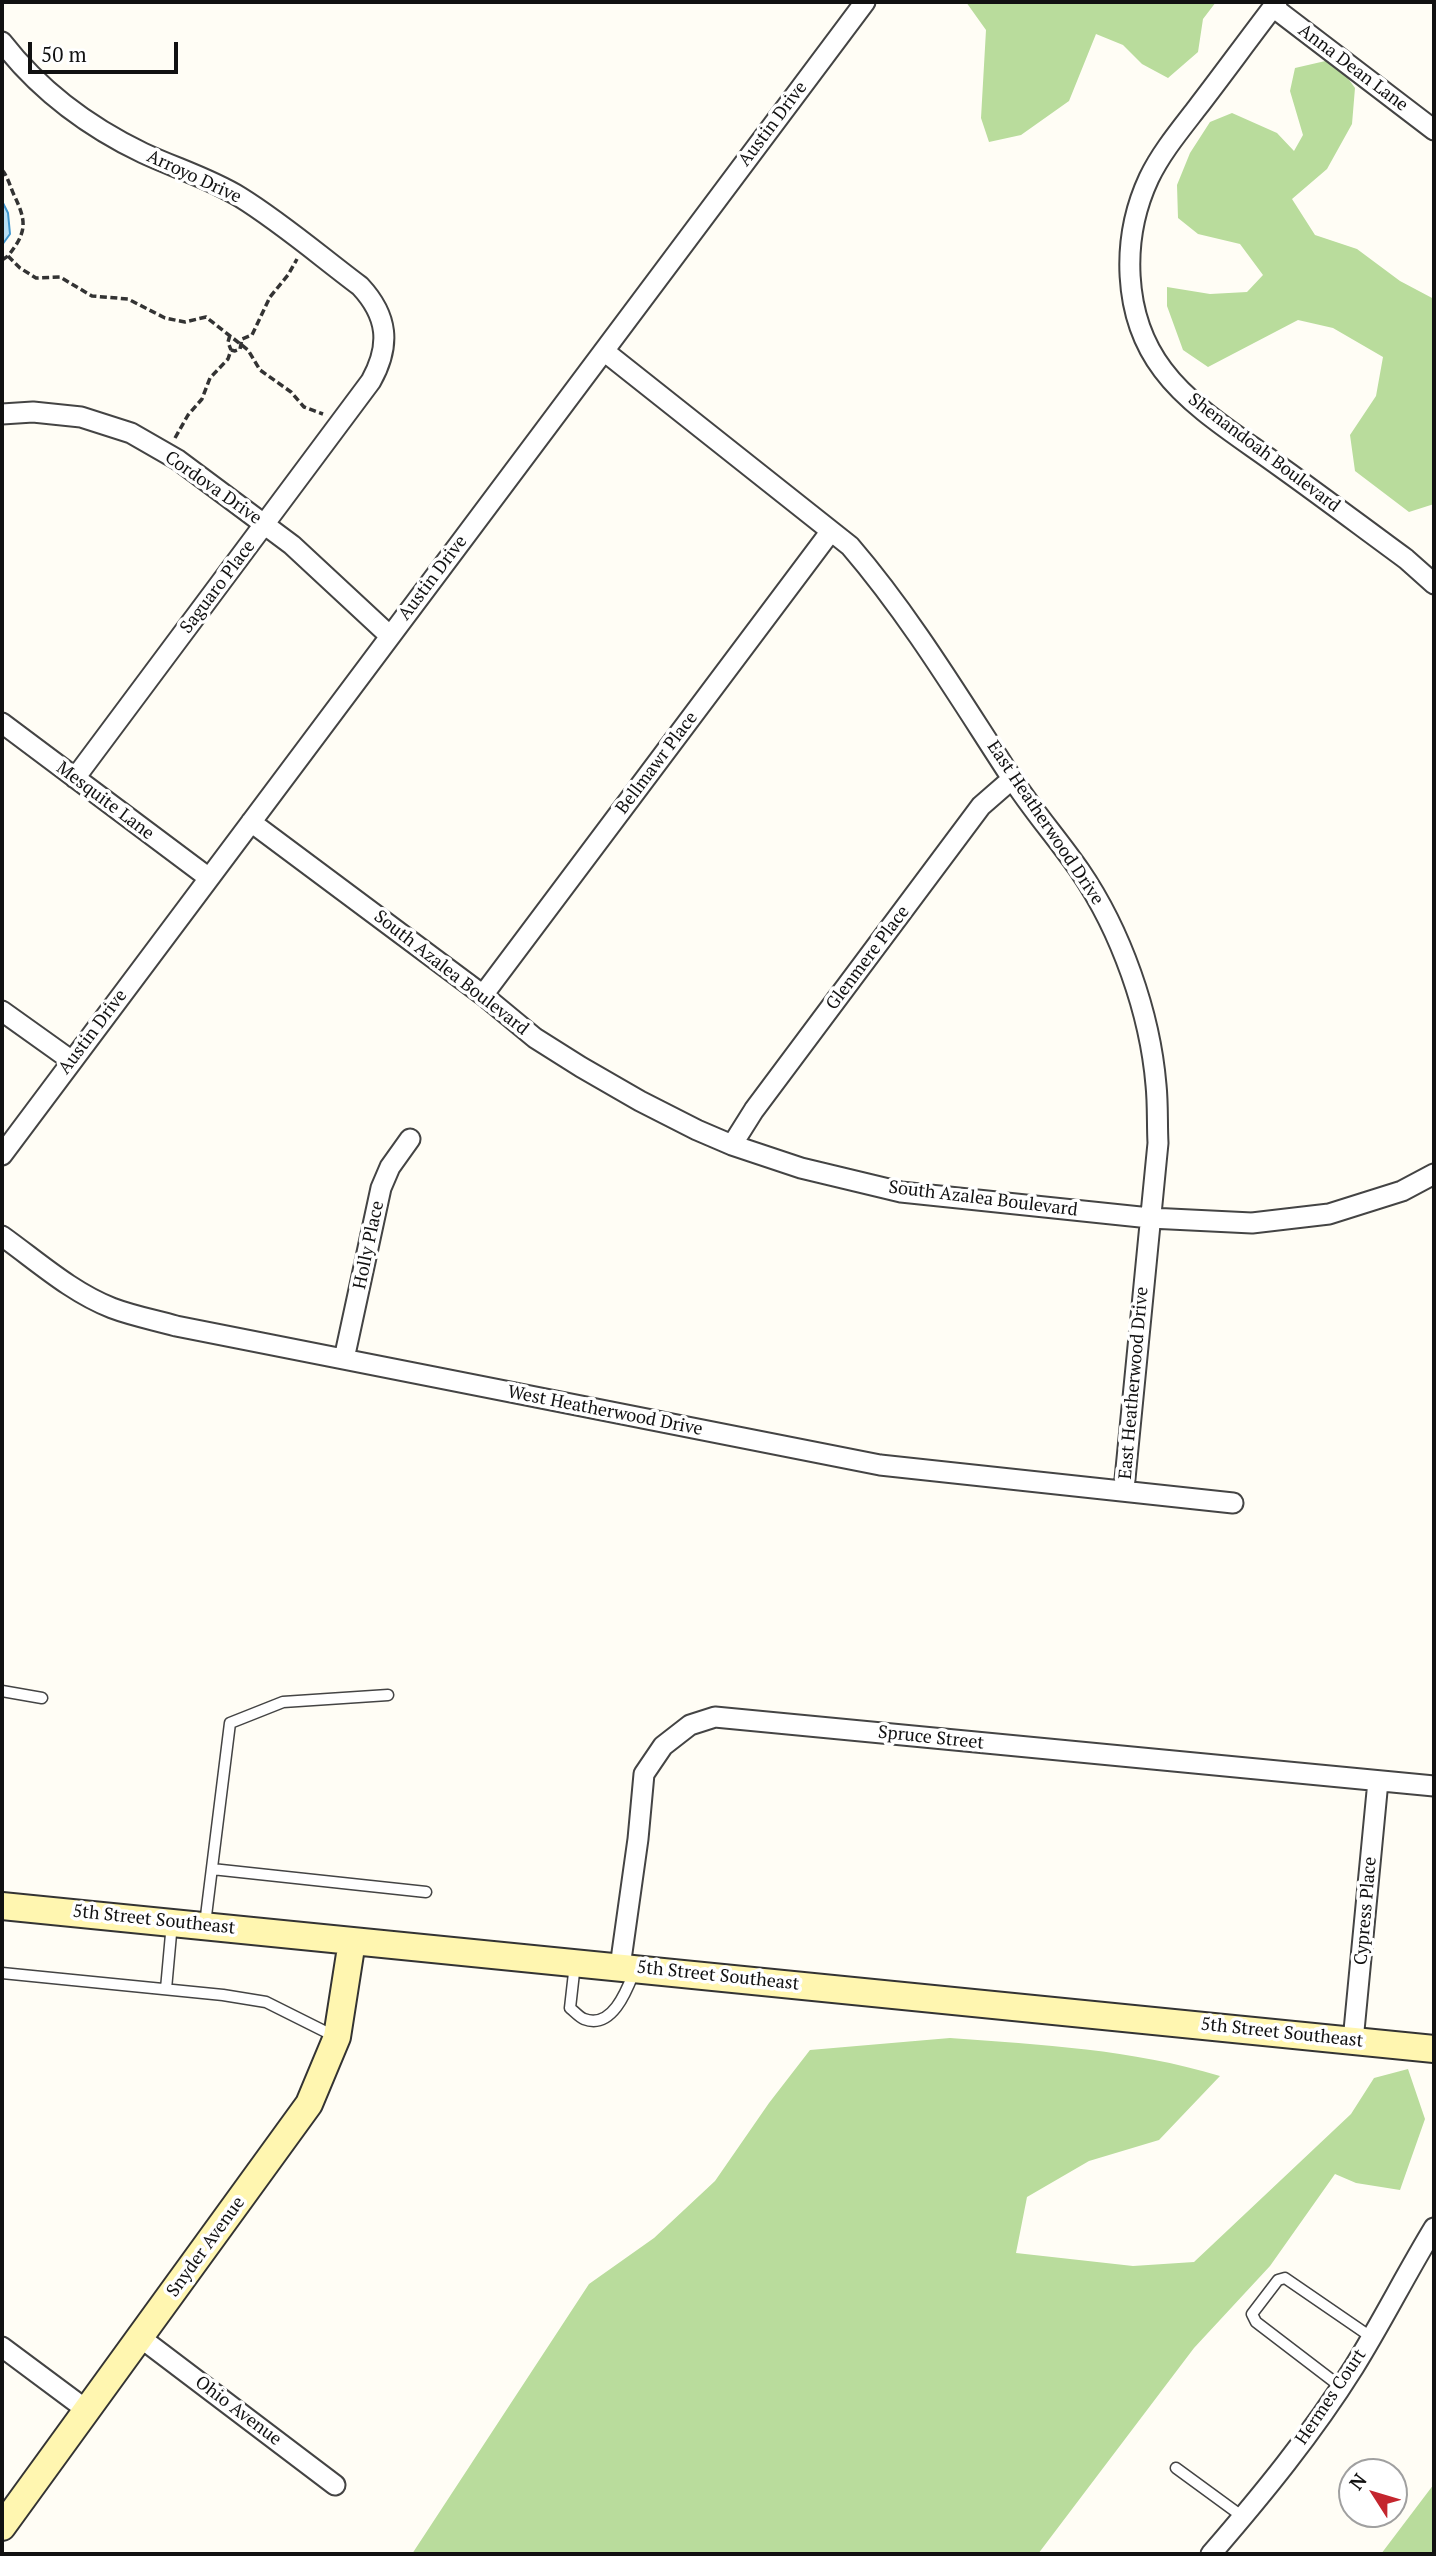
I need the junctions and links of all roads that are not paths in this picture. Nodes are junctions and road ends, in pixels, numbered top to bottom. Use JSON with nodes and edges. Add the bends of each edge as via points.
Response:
{"nodes":[{"id":1,"x":865,"y":2,"type":"edge"},
{"id":2,"x":1275,"y":4,"type":"edge"},
{"id":3,"x":2,"y":42,"type":"edge"},
{"id":4,"x":1434,"y":130,"type":"edge"},
{"id":5,"x":604,"y":351,"type":"junction"},
{"id":6,"x":360,"y":396,"type":"joint"},
{"id":7,"x":2,"y":414,"type":"edge"},
{"id":8,"x":266,"y":525,"type":"junction"},
{"id":9,"x":831,"y":531,"type":"junction"},
{"id":10,"x":1434,"y":584,"type":"edge"},
{"id":11,"x":390,"y":636,"type":"junction"},
{"id":12,"x":2,"y":723,"type":"edge"},
{"id":13,"x":75,"y":778,"type":"junction"},
{"id":14,"x":1012,"y":779,"type":"junction"},
{"id":15,"x":251,"y":822,"type":"junction"},
{"id":16,"x":209,"y":878,"type":"junction"},
{"id":17,"x":483,"y":995,"type":"junction"},
{"id":18,"x":2,"y":1011,"type":"edge"},
{"id":19,"x":72,"y":1061,"type":"junction"},
{"id":20,"x":410,"y":1139,"type":"dead end"},
{"id":21,"x":732,"y":1145,"type":"junction"},
{"id":22,"x":2,"y":1155,"type":"edge"},
{"id":23,"x":1434,"y":1174,"type":"edge"},
{"id":24,"x":1150,"y":1218,"type":"junction"},
{"id":25,"x":2,"y":1236,"type":"edge"},
{"id":26,"x":344,"y":1359,"type":"junction"},
{"id":27,"x":1124,"y":1489,"type":"junction"},
{"id":28,"x":1233,"y":1503,"type":"dead end"},
{"id":29,"x":2,"y":1691,"type":"edge"},
{"id":30,"x":388,"y":1695,"type":"dead end"},
{"id":31,"x":42,"y":1699,"type":"dead end"},
{"id":32,"x":1378,"y":1781,"type":"junction"},
{"id":33,"x":1434,"y":1786,"type":"edge"},
{"id":34,"x":212,"y":1869,"type":"junction"},
{"id":35,"x":426,"y":1892,"type":"dead end"},
{"id":36,"x":2,"y":1906,"type":"edge"},
{"id":37,"x":172,"y":1922,"type":"junction"},
{"id":38,"x":205,"y":1925,"type":"junction"},
{"id":39,"x":352,"y":1941,"type":"junction"},
{"id":40,"x":575,"y":1962,"type":"junction"},
{"id":41,"x":628,"y":1967,"type":"junction"},
{"id":42,"x":2,"y":1973,"type":"edge"},
{"id":43,"x":166,"y":1989,"type":"junction"},
{"id":44,"x":337,"y":2037,"type":"junction"},
{"id":45,"x":1353,"y":2040,"type":"junction"},
{"id":46,"x":1434,"y":2049,"type":"edge"},
{"id":47,"x":1434,"y":2228,"type":"edge"},
{"id":48,"x":1371,"y":2337,"type":"junction"},
{"id":49,"x":141,"y":2338,"type":"junction"},
{"id":50,"x":2,"y":2347,"type":"edge"},
{"id":51,"x":1340,"y":2387,"type":"junction"},
{"id":52,"x":88,"y":2411,"type":"junction"},
{"id":53,"x":1176,"y":2468,"type":"dead end"},
{"id":54,"x":335,"y":2485,"type":"dead end"},
{"id":55,"x":1243,"y":2517,"type":"junction"},
{"id":56,"x":2,"y":2527,"type":"edge"},
{"id":57,"x":1211,"y":2554,"type":"edge"}],
"edges":[{"from":1,"to":5,"type":"street","name":"Austin Drive"},
{"from":2,"to":4,"type":"street","name":"Anna Dean Lane"},
{"from":2,"to":10,"type":"street","name":"Shenandoah Boulevard","via":[[1150,176],[1130,234],[1138,322],[1163,370],[1182,391]]},
{"from":3,"to":6,"type":"street","name":"Arroyo Drive","via":[[52,96],[97,129],[216,183],[261,211],[359,286],[379,312],[385,347],[380,365]]},
{"from":5,"to":9,"type":"street","name":"East Heatherwood Drive"},
{"from":5,"to":11,"type":"street","name":"Austin Drive"},
{"from":6,"to":8,"type":"street","name":"Saguaro Place"},
{"from":7,"to":8,"type":"street","name":"Cordova Drive","via":[[81,417],[131,433],[178,460]]},
{"from":8,"to":11,"type":"street","name":"Cordova Drive"},
{"from":8,"to":13,"type":"street","name":"Saguaro Place"},
{"from":9,"to":14,"type":"street","name":"East Heatherwood Drive","via":[[871,571]]},
{"from":9,"to":17,"type":"street","name":"Bellmawr Place"},
{"from":11,"to":15,"type":"street","name":"Austin Drive"},
{"from":12,"to":13,"type":"street","name":"Mesquite Lane"},
{"from":13,"to":16,"type":"street","name":"Mesquite Lane"},
{"from":14,"to":21,"type":"street","name":"Glenmere Place","via":[[981,806]]},
{"from":14,"to":24,"type":"street","name":"East Heatherwood Drive","via":[[1103,908],[1138,997],[1156,1086],[1158,1143]]},
{"from":15,"to":16,"type":"street","name":"Austin Drive"},
{"from":15,"to":17,"type":"street","name":"South Azalea Boulevard"},
{"from":16,"to":19,"type":"street","name":"Austin Drive"},
{"from":17,"to":21,"type":"street","name":"South Azalea Boulevard","via":[[535,1038],[581,1067]]},
{"from":18,"to":19,"type":"street"},
{"from":19,"to":22,"type":"street","name":"Austin Drive"},
{"from":20,"to":26,"type":"street","name":"Holly Place","via":[[381,1188]]},
{"from":21,"to":24,"type":"street","name":"South Azalea Boulevard","via":[[901,1192]]},
{"from":23,"to":24,"type":"street","name":"South Azalea Boulevard","via":[[1367,1204],[1295,1220],[1252,1223]]},
{"from":24,"to":27,"type":"street","name":"East Heatherwood Drive"},
{"from":25,"to":26,"type":"street","name":"West Heatherwood Drive","via":[[69,1286],[111,1307],[176,1326]]},
{"from":26,"to":27,"type":"street","name":"West Heatherwood Drive","via":[[880,1465]]},
{"from":27,"to":28,"type":"street","name":"West Heatherwood Drive"},
{"from":29,"to":31,"type":"lane"},
{"from":30,"to":34,"type":"lane","via":[[283,1702],[230,1723]]},
{"from":32,"to":33,"type":"street","name":"Spruce Street"},
{"from":32,"to":41,"type":"street","name":"Spruce Street","via":[[715,1717],[690,1725],[663,1746],[643,1773]]},
{"from":32,"to":45,"type":"street","name":"Cypress Place"},
{"from":34,"to":35,"type":"lane"},
{"from":34,"to":38,"type":"lane"},
{"from":36,"to":37,"type":"main road","name":"5th Street Southeast"},
{"from":37,"to":38,"type":"main road","name":"5th Street Southeast"},
{"from":37,"to":43,"type":"lane"},
{"from":38,"to":39,"type":"main road","name":"5th Street Southeast"},
{"from":39,"to":40,"type":"main road","name":"5th Street Southeast"},
{"from":39,"to":44,"type":"main road","name":"Snyder Avenue"},
{"from":40,"to":41,"type":"main road","name":"5th Street Southeast"},
{"from":40,"to":41,"type":"lane","via":[[570,2008],[584,2019],[599,2020],[624,1998]]},
{"from":41,"to":45,"type":"main road","name":"5th Street Southeast"},
{"from":42,"to":43,"type":"lane"},
{"from":43,"to":44,"type":"lane","via":[[266,2002]]},
{"from":44,"to":49,"type":"main road","name":"Snyder Avenue","via":[[309,2104]]},
{"from":45,"to":46,"type":"main road","name":"5th Street Southeast"},
{"from":47,"to":48,"type":"street","name":"Hermes Court"},
{"from":48,"to":51,"type":"street","name":"Hermes Court"},
{"from":48,"to":51,"type":"lane","via":[[1285,2278],[1278,2280],[1252,2314],[1256,2322]]},
{"from":49,"to":52,"type":"main road","name":"Snyder Avenue"},
{"from":49,"to":54,"type":"street","name":"Ohio Avenue"},
{"from":50,"to":52,"type":"street"},
{"from":51,"to":55,"type":"street","name":"Hermes Court"},
{"from":52,"to":56,"type":"main road","name":"Snyder Avenue"},
{"from":53,"to":55,"type":"lane"},
{"from":55,"to":57,"type":"street","name":"Hermes Court"}]}
